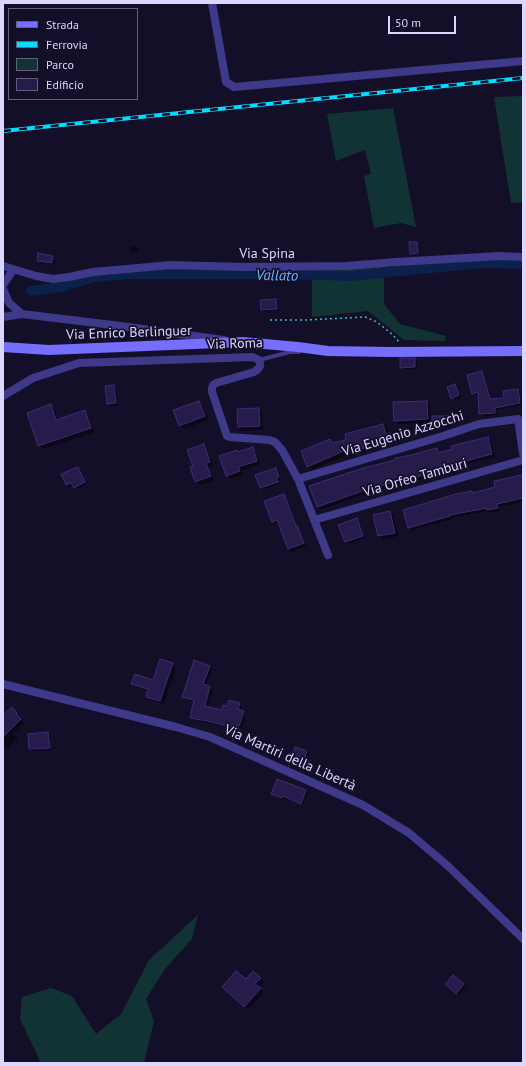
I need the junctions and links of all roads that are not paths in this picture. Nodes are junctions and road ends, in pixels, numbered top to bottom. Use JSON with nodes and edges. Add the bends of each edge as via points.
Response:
{"nodes":[{"id":1,"x":212,"y":3,"type":"edge"},
{"id":2,"x":523,"y":61,"type":"edge"},
{"id":3,"x":523,"y":257,"type":"edge"},
{"id":4,"x":3,"y":266,"type":"edge"},
{"id":5,"x":13,"y":270,"type":"junction"},
{"id":6,"x":3,"y":286,"type":"edge"},
{"id":7,"x":3,"y":289,"type":"edge"},
{"id":8,"x":22,"y":314,"type":"junction"},
{"id":9,"x":3,"y":317,"type":"edge"},
{"id":10,"x":243,"y":342,"type":"junction"},
{"id":11,"x":3,"y":347,"type":"edge"},
{"id":12,"x":328,"y":351,"type":"junction"},
{"id":13,"x":523,"y":351,"type":"edge"},
{"id":14,"x":258,"y":360,"type":"junction"},
{"id":15,"x":3,"y":396,"type":"edge"},
{"id":16,"x":523,"y":453,"type":"edge"},
{"id":17,"x":523,"y":460,"type":"edge"},
{"id":18,"x":298,"y":479,"type":"junction"},
{"id":19,"x":314,"y":520,"type":"junction"},
{"id":20,"x":328,"y":554,"type":"dead end"},
{"id":21,"x":3,"y":684,"type":"edge"},
{"id":22,"x":523,"y":939,"type":"edge"}],
"edges":[{"from":1,"to":2,"type":"street","via":[[226,82],[234,88]]},
{"from":3,"to":5,"type":"street","name":"Via Spina","via":[[500,256],[346,266],[171,265],[93,272],[53,279]]},
{"from":4,"to":5,"type":"street","name":"Via Spina"},
{"from":5,"to":6,"type":"street"},
{"from":7,"to":8,"type":"street","via":[[9,303]]},
{"from":8,"to":9,"type":"street"},
{"from":8,"to":10,"type":"street"},
{"from":10,"to":11,"type":"main road","name":"Via Enrico Berlinguer","via":[[49,350]]},
{"from":10,"to":12,"type":"main road","name":"Via Enrico Berlinguer"},
{"from":12,"to":13,"type":"main road","name":"Via Roma"},
{"from":12,"to":14,"type":"lane","name":"Via Roma","via":[[290,352]]},
{"from":14,"to":15,"type":"street","name":"Via Roma","via":[[252,357],[79,363],[33,378]]},
{"from":14,"to":18,"type":"street","via":[[260,366],[254,372],[216,383],[212,392],[227,436],[275,442]]},
{"from":16,"to":18,"type":"street","name":"Via Eugenio Azzocchi","via":[[518,419],[479,424]]},
{"from":17,"to":19,"type":"street","name":"Via Orfeo Tamburi"},
{"from":18,"to":19,"type":"street"},
{"from":19,"to":20,"type":"street"},
{"from":21,"to":22,"type":"street","name":"Via Martiri della Libertà","via":[[210,737],[363,805],[409,833],[448,866]]}]}
